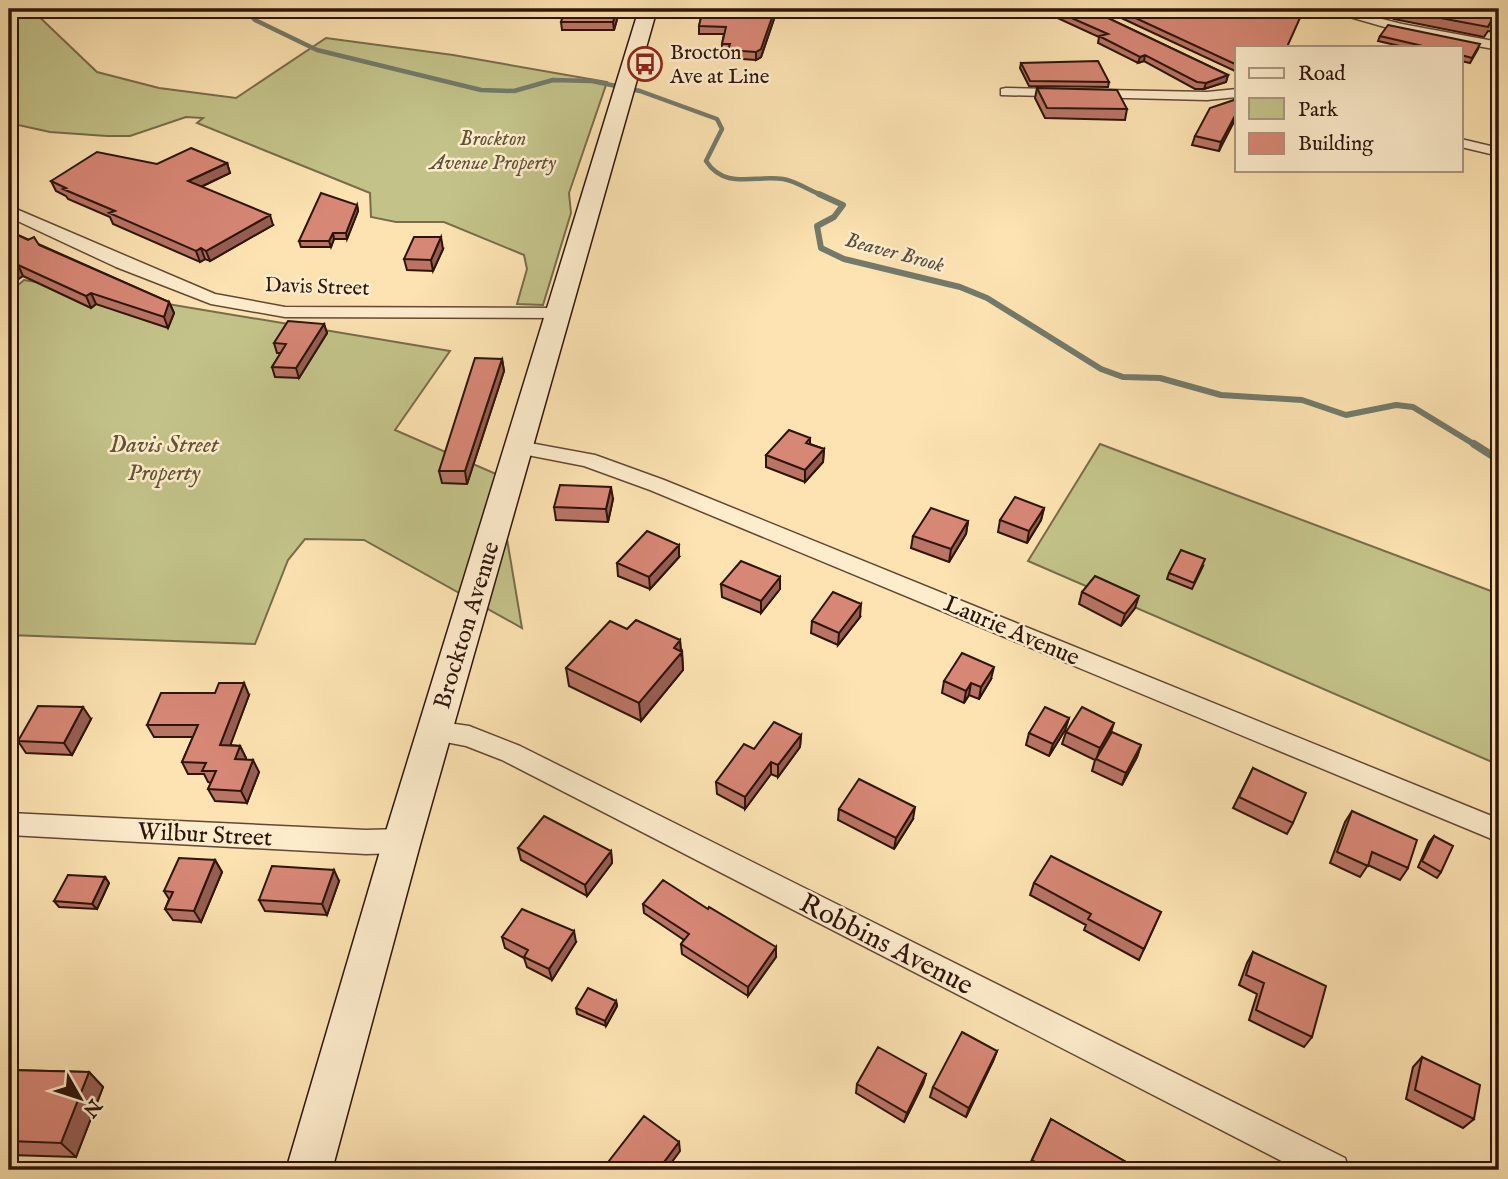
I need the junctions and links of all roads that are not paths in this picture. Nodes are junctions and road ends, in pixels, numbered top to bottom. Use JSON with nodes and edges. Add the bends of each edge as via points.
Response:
{"nodes":[{"id":1,"x":648,"y":9,"type":"edge"},
{"id":2,"x":1087,"y":9,"type":"edge"},
{"id":3,"x":1125,"y":9,"type":"edge"},
{"id":4,"x":1334,"y":11,"type":"edge"},
{"id":5,"x":1103,"y":16,"type":"junction"},
{"id":6,"x":1127,"y":27,"type":"edge"},
{"id":7,"x":1330,"y":28,"type":"dead end"},
{"id":8,"x":1499,"y":46,"type":"edge"},
{"id":9,"x":1006,"y":92,"type":"dead end"},
{"id":10,"x":1235,"y":93,"type":"edge"},
{"id":11,"x":1462,"y":143,"type":"edge"},
{"id":12,"x":1499,"y":152,"type":"edge"},
{"id":13,"x":9,"y":211,"type":"edge"},
{"id":14,"x":559,"y":313,"type":"junction"},
{"id":15,"x":519,"y":447,"type":"junction"},
{"id":16,"x":434,"y":731,"type":"junction"},
{"id":17,"x":9,"y":824,"type":"edge"},
{"id":18,"x":1499,"y":831,"type":"edge"},
{"id":19,"x":402,"y":841,"type":"junction"},
{"id":20,"x":309,"y":1170,"type":"edge"},
{"id":21,"x":1334,"y":1170,"type":"edge"}],
"edges":[{"from":1,"to":14,"type":"main road","name":"Brockton Avenue"},
{"from":2,"to":5,"type":"street"},
{"from":3,"to":5,"type":"street"},
{"from":4,"to":7,"type":"street"},
{"from":4,"to":8,"type":"street"},
{"from":5,"to":6,"type":"street"},
{"from":9,"to":10,"type":"street"},
{"from":11,"to":12,"type":"street"},
{"from":13,"to":14,"type":"street","name":"Davis Street","via":[[211,299],[285,312]]},
{"from":14,"to":15,"type":"main road","name":"Brockton Avenue"},
{"from":15,"to":16,"type":"main road","name":"Brockton Avenue"},
{"from":15,"to":18,"type":"street","name":"Laurie Avenue","via":[[588,460],[657,485]]},
{"from":16,"to":19,"type":"main road","name":"Brockton Avenue"},
{"from":16,"to":21,"type":"street","name":"Robbins Avenue","via":[[469,736],[511,753]]},
{"from":17,"to":19,"type":"street","name":"Wilbur Street"},
{"from":19,"to":20,"type":"main road","name":"Brockton Avenue"}]}
